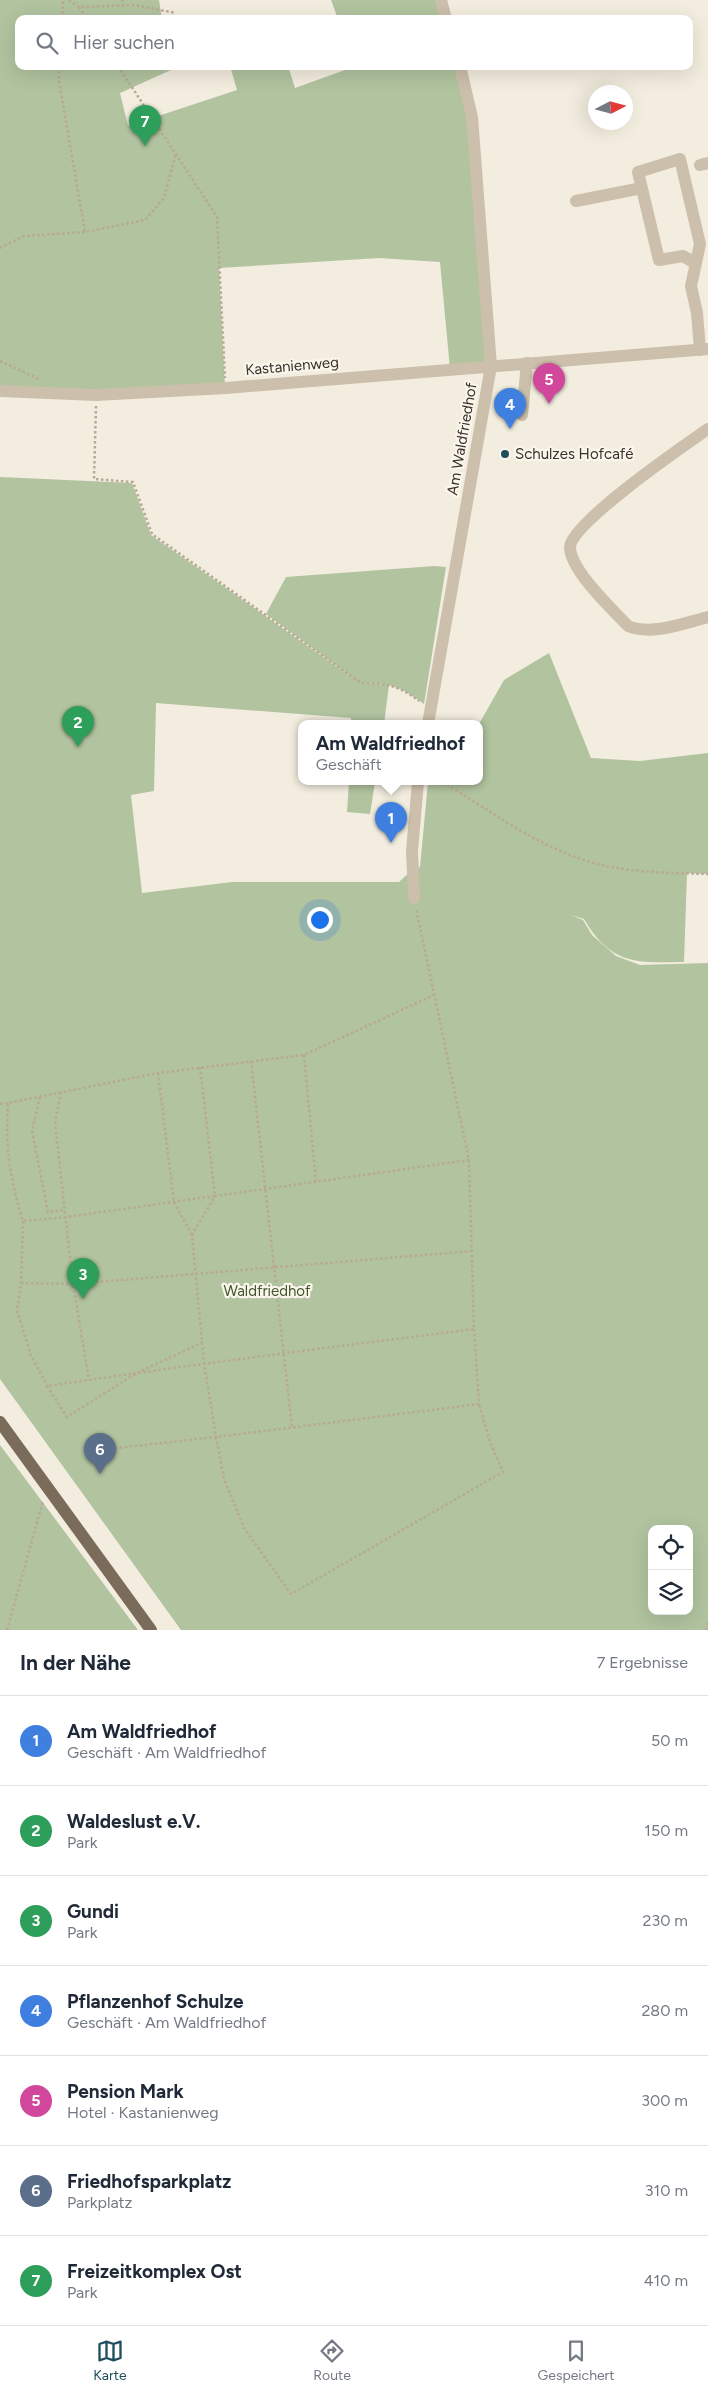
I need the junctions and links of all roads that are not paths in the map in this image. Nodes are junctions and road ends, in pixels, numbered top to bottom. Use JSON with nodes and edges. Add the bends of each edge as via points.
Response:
{"nodes":[{"id":1,"x":441,"y":0,"type":"edge"},
{"id":2,"x":445,"y":15,"type":"edge"},
{"id":3,"x":461,"y":70,"type":"edge"},
{"id":4,"x":642,"y":188,"type":"junction"},
{"id":5,"x":576,"y":201,"type":"dead end"},
{"id":6,"x":696,"y":263,"type":"junction"},
{"id":7,"x":704,"y":350,"type":"edge"},
{"id":8,"x":527,"y":363,"type":"junction"},
{"id":9,"x":491,"y":366,"type":"junction"},
{"id":10,"x":0,"y":391,"type":"edge"},
{"id":11,"x":522,"y":414,"type":"dead end"},
{"id":12,"x":708,"y":429,"type":"edge"},
{"id":13,"x":708,"y":617,"type":"edge"},
{"id":14,"x":429,"y":720,"type":"edge"},
{"id":15,"x":418,"y":785,"type":"edge"},
{"id":16,"x":414,"y":898,"type":"road end"},
{"id":17,"x":0,"y":1422,"type":"edge"},
{"id":18,"x":151,"y":1630,"type":"edge"}],
"edges":[{"from":1,"to":2,"type":"street"},
{"from":3,"to":9,"type":"street","via":[[472,117]]},
{"from":4,"to":5,"type":"street"},
{"from":4,"to":6,"type":"street","via":[[659,260],[683,256]]},
{"from":4,"to":6,"type":"street","via":[[638,172],[680,159],[700,244]]},
{"from":6,"to":7,"type":"street","via":[[691,286]]},
{"from":7,"to":8,"type":"street","name":"Kastanienweg"},
{"from":8,"to":9,"type":"street","name":"Kastanienweg"},
{"from":8,"to":11,"type":"street"},
{"from":9,"to":10,"type":"street","name":"Kastanienweg","via":[[226,388],[96,395]]},
{"from":9,"to":14,"type":"street","name":"Am Waldfriedhof"},
{"from":12,"to":13,"type":"street","via":[[640,477],[586,524],[573,537],[570,546],[579,571],[628,626],[638,630],[655,629]]},
{"from":15,"to":16,"type":"street","via":[[412,851]]},
{"from":17,"to":18,"type":"main road"}]}
